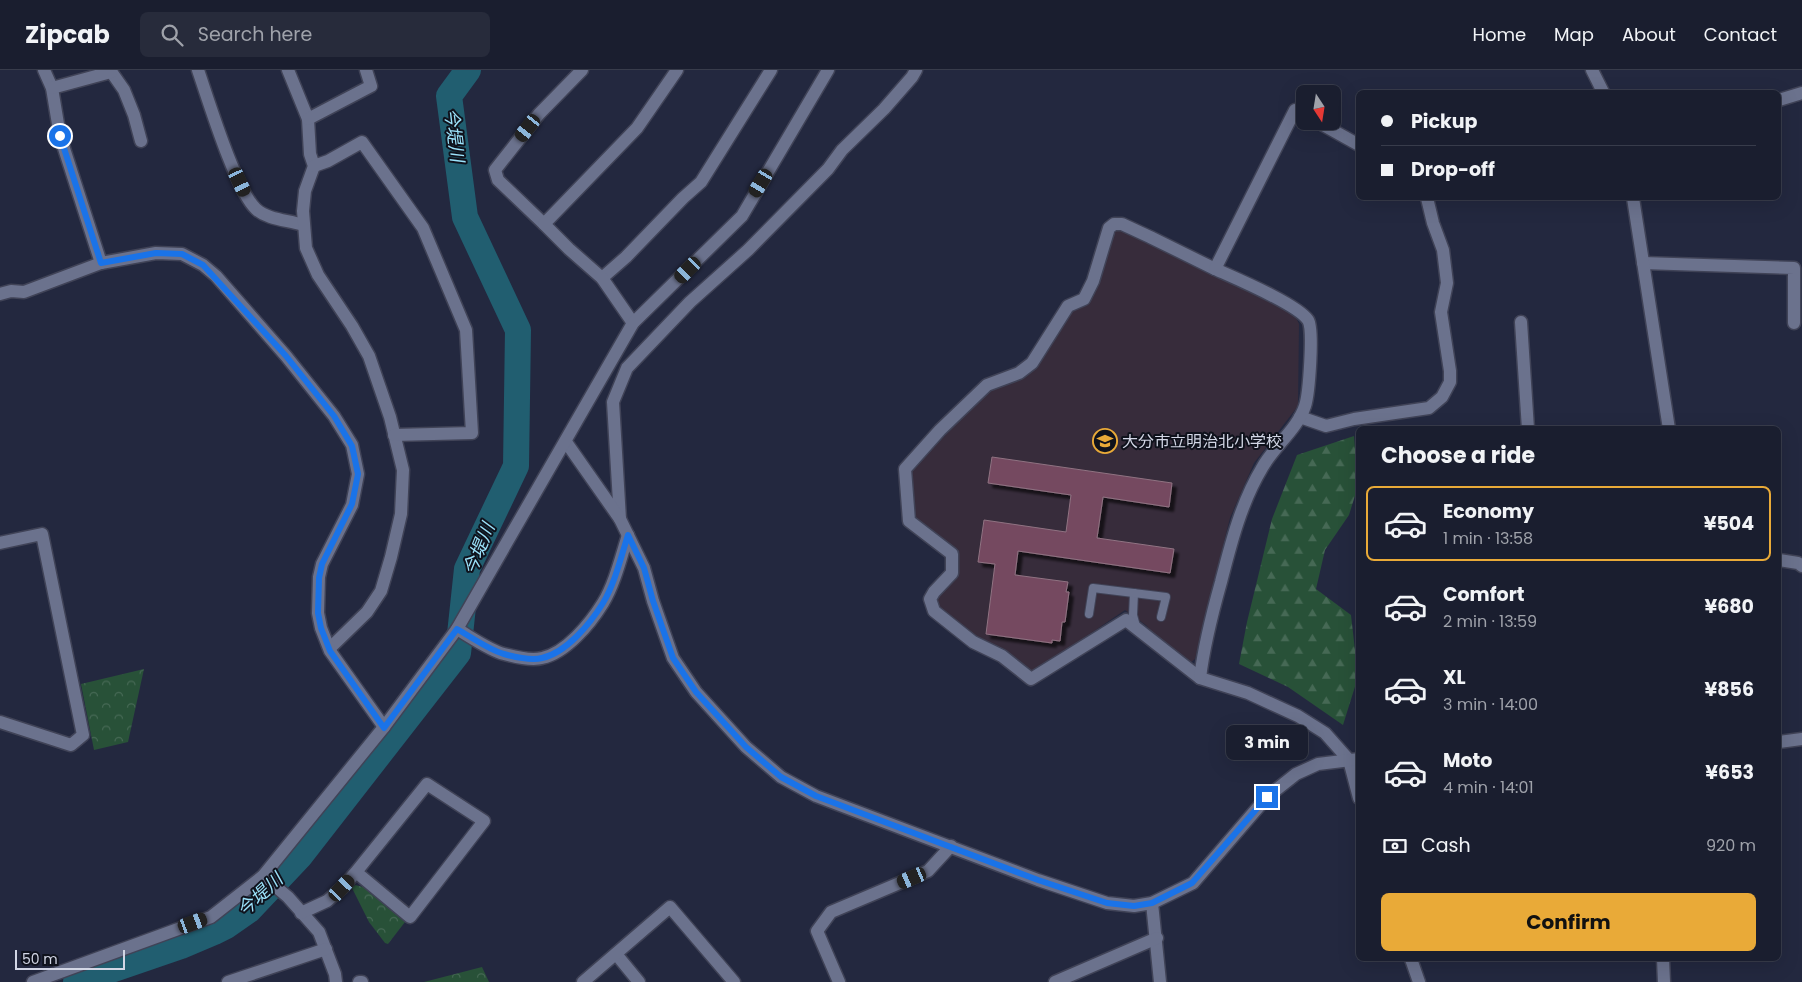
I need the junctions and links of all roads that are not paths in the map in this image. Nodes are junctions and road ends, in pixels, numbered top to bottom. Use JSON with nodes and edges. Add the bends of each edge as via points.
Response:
{"nodes":[{"id":1,"x":44,"y":70,"type":"edge"},
{"id":2,"x":198,"y":70,"type":"edge"},
{"id":3,"x":288,"y":70,"type":"edge"},
{"id":4,"x":366,"y":70,"type":"edge"},
{"id":5,"x":582,"y":70,"type":"edge"},
{"id":6,"x":677,"y":70,"type":"edge"},
{"id":7,"x":771,"y":70,"type":"edge"},
{"id":8,"x":828,"y":70,"type":"edge"},
{"id":9,"x":916,"y":70,"type":"edge"},
{"id":10,"x":1592,"y":70,"type":"edge"},
{"id":11,"x":110,"y":71,"type":"edge"},
{"id":12,"x":52,"y":88,"type":"junction"},
{"id":13,"x":1602,"y":90,"type":"edge"},
{"id":14,"x":1802,"y":93,"type":"edge"},
{"id":15,"x":1781,"y":99,"type":"edge"},
{"id":16,"x":1296,"y":110,"type":"edge"},
{"id":17,"x":308,"y":119,"type":"junction"},
{"id":18,"x":1332,"y":130,"type":"edge"},
{"id":19,"x":141,"y":141,"type":"dead end"},
{"id":20,"x":1356,"y":143,"type":"edge"},
{"id":21,"x":314,"y":166,"type":"junction"},
{"id":22,"x":1427,"y":200,"type":"edge"},
{"id":23,"x":1634,"y":200,"type":"edge"},
{"id":24,"x":544,"y":224,"type":"junction"},
{"id":25,"x":303,"y":225,"type":"junction"},
{"id":26,"x":1643,"y":262,"type":"junction"},
{"id":27,"x":101,"y":263,"type":"junction"},
{"id":28,"x":1215,"y":268,"type":"junction"},
{"id":29,"x":602,"y":278,"type":"junction"},
{"id":30,"x":0,"y":294,"type":"edge"},
{"id":31,"x":1521,"y":322,"type":"dead end"},
{"id":32,"x":633,"y":324,"type":"junction"},
{"id":33,"x":1794,"y":324,"type":"dead end"},
{"id":34,"x":1300,"y":417,"type":"junction"},
{"id":35,"x":1528,"y":426,"type":"edge"},
{"id":36,"x":1669,"y":426,"type":"edge"},
{"id":37,"x":394,"y":435,"type":"junction"},
{"id":38,"x":566,"y":442,"type":"junction"},
{"id":39,"x":620,"y":519,"type":"junction"},
{"id":40,"x":628,"y":535,"type":"junction"},
{"id":41,"x":0,"y":542,"type":"edge"},
{"id":42,"x":1781,"y":560,"type":"edge"},
{"id":43,"x":1802,"y":566,"type":"edge"},
{"id":44,"x":1134,"y":593,"type":"junction"},
{"id":45,"x":1089,"y":614,"type":"dead end"},
{"id":46,"x":1161,"y":617,"type":"dead end"},
{"id":47,"x":1136,"y":628,"type":"junction"},
{"id":48,"x":457,"y":629,"type":"junction"},
{"id":49,"x":330,"y":648,"type":"junction"},
{"id":50,"x":1200,"y":678,"type":"junction"},
{"id":51,"x":0,"y":722,"type":"edge"},
{"id":52,"x":384,"y":728,"type":"junction"},
{"id":53,"x":1802,"y":739,"type":"edge"},
{"id":54,"x":1781,"y":742,"type":"edge"},
{"id":55,"x":1354,"y":759,"type":"edge"},
{"id":56,"x":1356,"y":775,"type":"edge"},
{"id":57,"x":951,"y":846,"type":"junction"},
{"id":58,"x":356,"y":872,"type":"junction"},
{"id":59,"x":267,"y":879,"type":"junction"},
{"id":60,"x":1152,"y":903,"type":"junction"},
{"id":61,"x":301,"y":913,"type":"junction"},
{"id":62,"x":1157,"y":938,"type":"junction"},
{"id":63,"x":326,"y":949,"type":"junction"},
{"id":64,"x":616,"y":954,"type":"junction"},
{"id":65,"x":1412,"y":961,"type":"edge"},
{"id":66,"x":1663,"y":961,"type":"edge"},
{"id":67,"x":34,"y":982,"type":"edge"},
{"id":68,"x":228,"y":982,"type":"edge"},
{"id":69,"x":336,"y":982,"type":"edge"},
{"id":70,"x":583,"y":982,"type":"edge"},
{"id":71,"x":639,"y":982,"type":"edge"},
{"id":72,"x":734,"y":982,"type":"edge"},
{"id":73,"x":839,"y":982,"type":"edge"},
{"id":74,"x":1055,"y":982,"type":"edge"},
{"id":75,"x":1160,"y":982,"type":"edge"},
{"id":76,"x":1419,"y":982,"type":"edge"},
{"id":77,"x":1664,"y":982,"type":"edge"}],
"edges":[{"from":1,"to":12,"type":"street"},
{"from":2,"to":25,"type":"street","via":[[246,196],[256,209],[270,217]]},
{"from":3,"to":17,"type":"street"},
{"from":4,"to":17,"type":"street","via":[[371,86]]},
{"from":5,"to":24,"type":"street","via":[[539,114],[495,170],[498,180]]},
{"from":6,"to":24,"type":"street","via":[[637,128]]},
{"from":7,"to":29,"type":"street","via":[[701,182]]},
{"from":8,"to":32,"type":"street","via":[[742,216]]},
{"from":9,"to":39,"type":"street","via":[[828,169],[748,250],[690,302],[627,368],[613,402]]},
{"from":10,"to":13,"type":"street"},
{"from":11,"to":12,"type":"street"},
{"from":11,"to":19,"type":"street","via":[[124,90]]},
{"from":12,"to":27,"type":"street","via":[[60,136]]},
{"from":14,"to":15,"type":"street"},
{"from":16,"to":28,"type":"street"},
{"from":17,"to":21,"type":"street"},
{"from":18,"to":20,"type":"street"},
{"from":21,"to":25,"type":"street","via":[[306,191]]},
{"from":21,"to":37,"type":"street","via":[[362,142],[423,228],[466,330],[472,433]]},
{"from":22,"to":34,"type":"street","via":[[1443,250],[1447,283],[1441,312],[1450,382],[1442,397],[1429,408],[1326,426]]},
{"from":23,"to":26,"type":"street"},
{"from":24,"to":29,"type":"street"},
{"from":25,"to":37,"type":"street","via":[[306,248],[318,275],[369,356]]},
{"from":26,"to":33,"type":"street","via":[[1794,268]]},
{"from":26,"to":36,"type":"street"},
{"from":27,"to":30,"type":"street","via":[[24,292]]},
{"from":27,"to":49,"type":"street","via":[[156,253],[182,254],[203,265],[286,356],[334,416],[352,446],[358,474],[352,504],[322,564],[319,578],[318,613]]},
{"from":28,"to":34,"type":"street","via":[[1294,308],[1307,318],[1312,338],[1306,404]]},
{"from":28,"to":47,"type":"street","via":[[1150,236],[1122,224],[1114,224],[1109,228],[1094,281],[1084,299],[1068,306],[1032,363],[1019,373],[988,385],[940,430],[905,469],[909,521],[952,554],[952,573],[930,600],[934,611],[973,642],[1002,656],[1031,679],[1126,620]]},
{"from":29,"to":32,"type":"street"},
{"from":31,"to":35,"type":"street"},
{"from":32,"to":38,"type":"street"},
{"from":34,"to":50,"type":"street","via":[[1262,468],[1235,526],[1205,643]]},
{"from":37,"to":49,"type":"street","via":[[403,470],[401,514],[392,556],[381,591],[367,612]]},
{"from":38,"to":39,"type":"street"},
{"from":38,"to":48,"type":"street"},
{"from":39,"to":40,"type":"street"},
{"from":40,"to":48,"type":"street","via":[[616,575],[603,603],[578,635],[558,653],[540,659],[502,654]]},
{"from":40,"to":57,"type":"street","via":[[644,568],[673,658],[696,692],[746,747],[781,777],[816,796]]},
{"from":41,"to":51,"type":"street","via":[[42,534],[82,735],[71,746]]},
{"from":42,"to":43,"type":"street"},
{"from":44,"to":45,"type":"lane","via":[[1093,588]]},
{"from":44,"to":46,"type":"lane","via":[[1166,597]]},
{"from":44,"to":47,"type":"lane"},
{"from":47,"to":50,"type":"street"},
{"from":48,"to":52,"type":"street"},
{"from":49,"to":52,"type":"street"},
{"from":50,"to":55,"type":"street","via":[[1248,693],[1298,716],[1325,733]]},
{"from":52,"to":59,"type":"street"},
{"from":53,"to":54,"type":"street"},
{"from":55,"to":56,"type":"street"},
{"from":55,"to":60,"type":"street","via":[[1318,764],[1296,774],[1267,797],[1192,883]]},
{"from":57,"to":60,"type":"street","via":[[1107,903],[1134,906]]},
{"from":57,"to":73,"type":"street","via":[[928,870],[831,912],[817,931]]},
{"from":58,"to":58,"type":"street","via":[[410,917],[484,822],[427,784]]},
{"from":58,"to":61,"type":"street","via":[[327,901]]},
{"from":59,"to":61,"type":"street"},
{"from":59,"to":67,"type":"street","via":[[210,917]]},
{"from":60,"to":62,"type":"street"},
{"from":61,"to":63,"type":"street","via":[[319,932]]},
{"from":62,"to":74,"type":"street"},
{"from":62,"to":75,"type":"street"},
{"from":63,"to":68,"type":"street"},
{"from":63,"to":69,"type":"street"},
{"from":64,"to":70,"type":"street"},
{"from":64,"to":71,"type":"street"},
{"from":64,"to":72,"type":"street","via":[[670,907]]},
{"from":65,"to":76,"type":"street"},
{"from":66,"to":77,"type":"street"}]}
